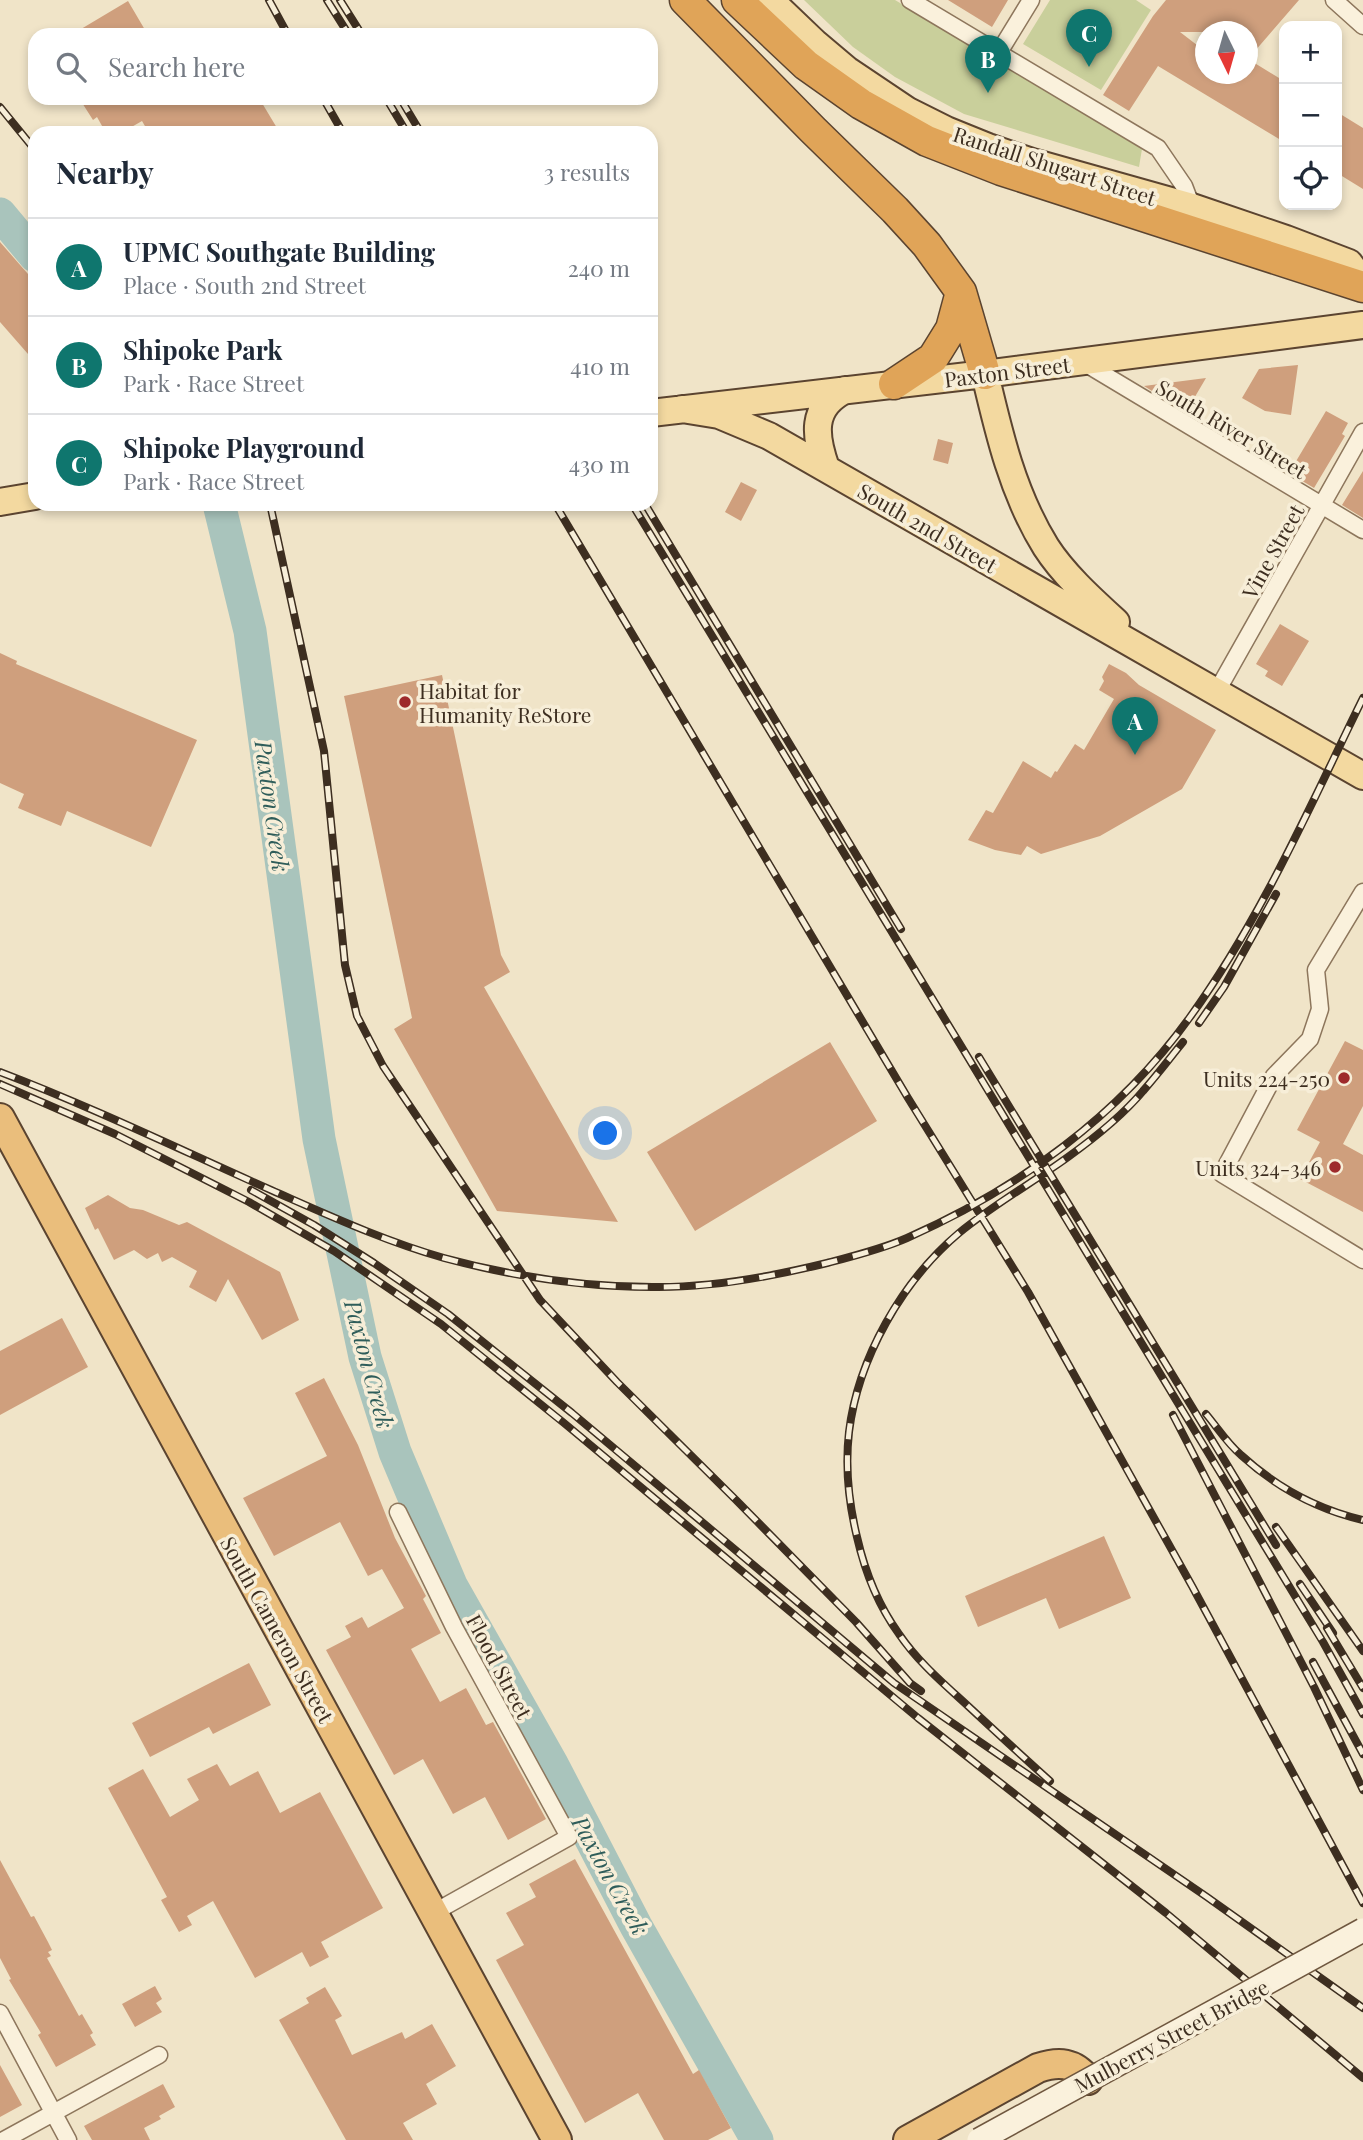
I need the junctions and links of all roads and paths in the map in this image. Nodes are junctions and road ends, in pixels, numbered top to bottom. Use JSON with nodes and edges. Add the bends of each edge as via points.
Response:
{"nodes":[{"id":1,"x":685,"y":0,"type":"edge"},
{"id":2,"x":737,"y":0,"type":"edge"},
{"id":3,"x":770,"y":0,"type":"edge"},
{"id":4,"x":910,"y":0,"type":"edge"},
{"id":5,"x":1031,"y":0,"type":"edge"},
{"id":6,"x":1334,"y":0,"type":"edge"},
{"id":7,"x":1363,"y":26,"type":"edge"},
{"id":8,"x":998,"y":54,"type":"junction"},
{"id":9,"x":1192,"y":208,"type":"junction"},
{"id":10,"x":1363,"y":284,"type":"edge"},
{"id":11,"x":961,"y":292,"type":"junction"},
{"id":12,"x":1363,"y":325,"type":"edge"},
{"id":13,"x":1080,"y":361,"type":"junction"},
{"id":14,"x":985,"y":374,"type":"junction"},
{"id":15,"x":894,"y":384,"type":"junction"},
{"id":16,"x":845,"y":390,"type":"junction"},
{"id":17,"x":682,"y":409,"type":"junction"},
{"id":18,"x":658,"y":412,"type":"edge"},
{"id":19,"x":1363,"y":432,"type":"edge"},
{"id":20,"x":826,"y":468,"type":"junction"},
{"id":21,"x":28,"y":497,"type":"edge"},
{"id":22,"x":0,"y":502,"type":"edge"},
{"id":23,"x":1322,"y":506,"type":"junction"},
{"id":24,"x":1363,"y":530,"type":"edge"},
{"id":25,"x":1167,"y":662,"type":"junction"},
{"id":26,"x":1217,"y":691,"type":"junction"},
{"id":27,"x":1363,"y":776,"type":"edge"},
{"id":28,"x":1363,"y":892,"type":"edge"},
{"id":29,"x":2,"y":1128,"type":"edge"},
{"id":30,"x":1363,"y":1260,"type":"edge"},
{"id":31,"x":398,"y":1512,"type":"dead end"},
{"id":32,"x":433,"y":1913,"type":"junction"},
{"id":33,"x":1363,"y":1930,"type":"edge"},
{"id":34,"x":0,"y":2013,"type":"edge"},
{"id":35,"x":159,"y":2055,"type":"dead end"},
{"id":36,"x":1088,"y":2080,"type":"junction"},
{"id":37,"x":53,"y":2112,"type":"junction"},
{"id":38,"x":4,"y":2140,"type":"edge"},
{"id":39,"x":68,"y":2140,"type":"edge"},
{"id":40,"x":557,"y":2140,"type":"edge"},
{"id":41,"x":908,"y":2140,"type":"edge"},
{"id":42,"x":979,"y":2140,"type":"edge"}],
"edges":[{"from":1,"to":11,"type":"highway","via":[[895,209]]},
{"from":2,"to":10,"type":"highway","via":[[806,65],[927,141],[1001,170]]},
{"from":3,"to":9,"type":"main road","name":"Randall Shugart Street","via":[[847,70],[946,130],[1032,162]]},
{"from":4,"to":8,"type":"street"},
{"from":5,"to":8,"type":"street"},
{"from":6,"to":7,"type":"street"},
{"from":8,"to":9,"type":"street","via":[[1158,148],[1184,186]]},
{"from":9,"to":10,"type":"main road","name":"Randall Shugart Street","via":[[1349,263]]},
{"from":11,"to":14,"type":"highway"},
{"from":11,"to":15,"type":"highway","via":[[951,329],[933,358]]},
{"from":12,"to":13,"type":"main road","name":"Paxton Street"},
{"from":13,"to":14,"type":"main road","name":"Paxton Street"},
{"from":13,"to":23,"type":"street","name":"South River Street"},
{"from":14,"to":15,"type":"main road","name":"Paxton Street"},
{"from":14,"to":25,"type":"main road","name":"South 2nd Street","via":[[1015,485],[1047,550],[1115,621]]},
{"from":15,"to":16,"type":"main road","name":"Paxton Street"},
{"from":16,"to":17,"type":"main road","name":"Paxton Street"},
{"from":16,"to":20,"type":"main road","via":[[828,401],[819,417],[818,439]]},
{"from":17,"to":18,"type":"main road","name":"Paxton Street"},
{"from":17,"to":20,"type":"main road","name":"South 2nd Street","via":[[741,423]]},
{"from":19,"to":23,"type":"street","name":"Vine Street"},
{"from":20,"to":25,"type":"main road","name":"South 2nd Street"},
{"from":21,"to":22,"type":"main road"},
{"from":23,"to":24,"type":"street","name":"South River Street"},
{"from":23,"to":26,"type":"street","name":"Vine Street"},
{"from":25,"to":26,"type":"main road","name":"South 2nd Street"},
{"from":26,"to":27,"type":"main road","name":"South 2nd Street"},
{"from":28,"to":30,"type":"street","via":[[1316,970],[1320,1009],[1310,1038],[1274,1076],[1222,1174]]},
{"from":29,"to":32,"type":"highway","name":"South Cameron Street"},
{"from":31,"to":32,"type":"street","name":"Flood Street","via":[[454,1627],[569,1837]]},
{"from":32,"to":40,"type":"highway","name":"South Cameron Street"},
{"from":33,"to":36,"type":"main road","name":"Mulberry Street Bridge","bridge":true},
{"from":34,"to":37,"type":"street"},
{"from":35,"to":37,"type":"street"},
{"from":36,"to":41,"type":"highway","via":[[1072,2066],[1038,2068]]},
{"from":36,"to":42,"type":"main road","name":"Mulberry Street Bridge","bridge":true},
{"from":37,"to":38,"type":"street"},
{"from":37,"to":39,"type":"street"}]}
